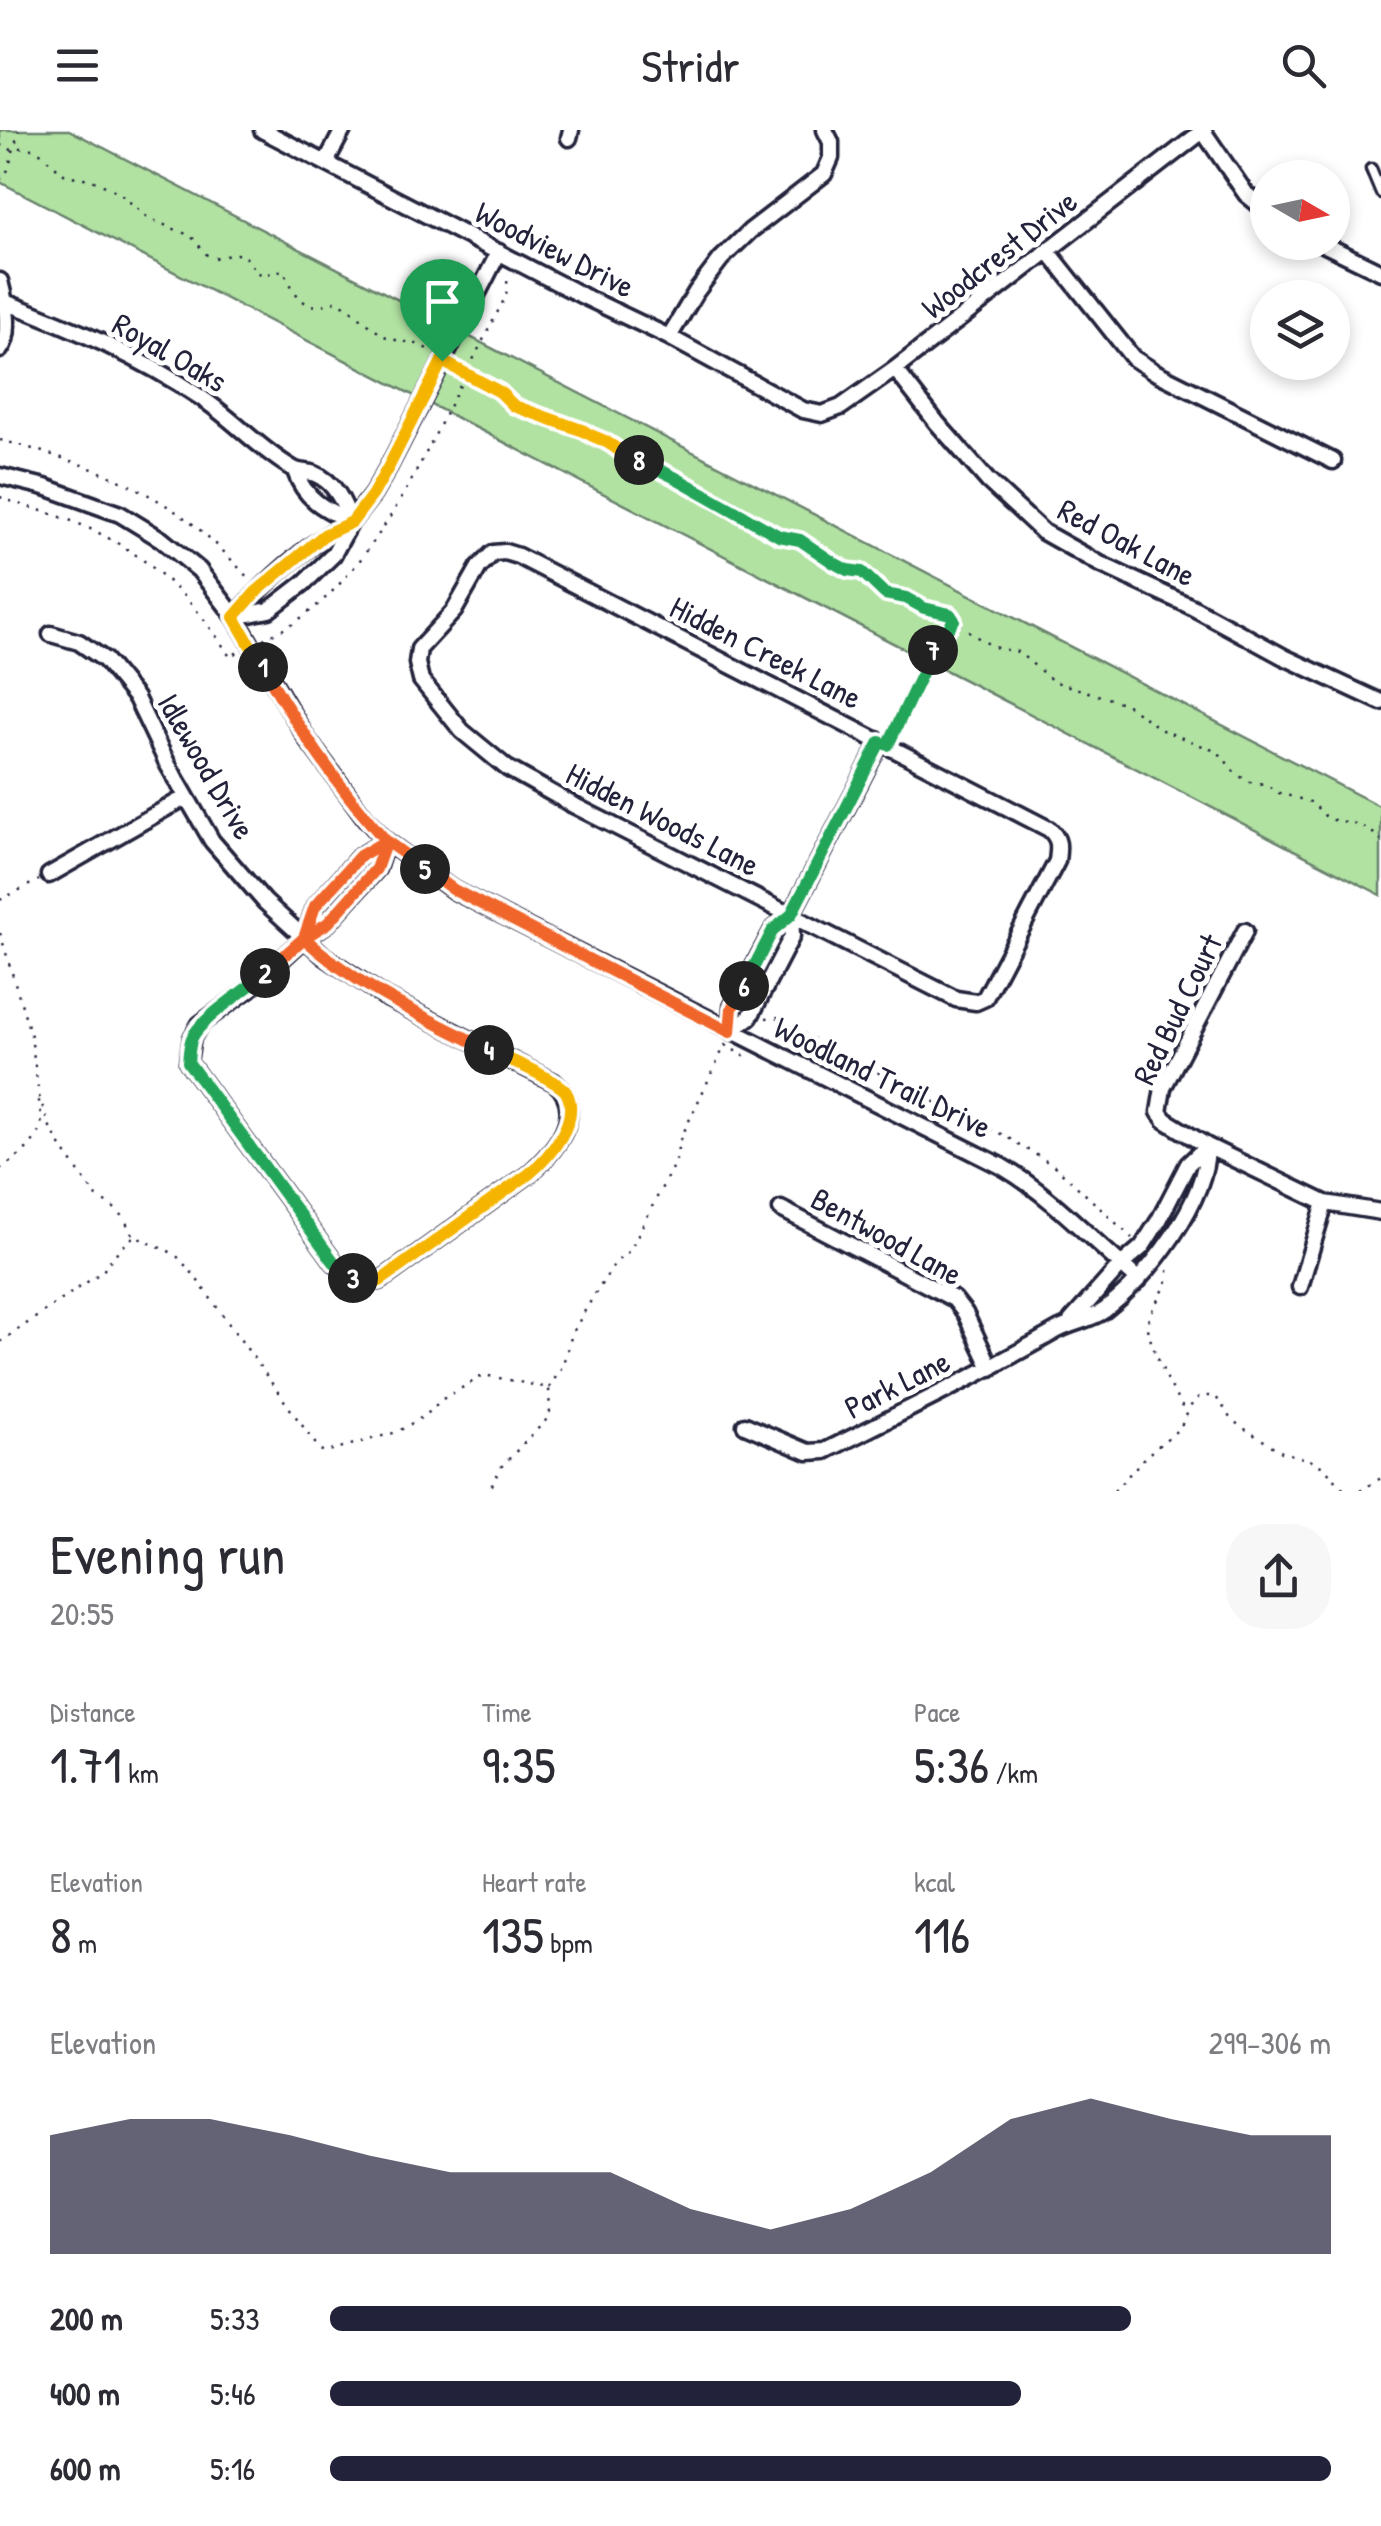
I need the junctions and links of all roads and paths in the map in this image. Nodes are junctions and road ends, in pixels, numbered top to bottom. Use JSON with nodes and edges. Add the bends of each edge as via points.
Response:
{"nodes":[{"id":1,"x":19,"y":130,"type":"edge"},
{"id":2,"x":262,"y":130,"type":"edge"},
{"id":3,"x":342,"y":130,"type":"edge"},
{"id":4,"x":824,"y":130,"type":"edge"},
{"id":5,"x":1204,"y":131,"type":"edge"},
{"id":6,"x":0,"y":145,"type":"edge"},
{"id":7,"x":12,"y":150,"type":"junction"},
{"id":8,"x":326,"y":162,"type":"junction"},
{"id":9,"x":1371,"y":168,"type":"dead end"},
{"id":10,"x":0,"y":180,"type":"edge"},
{"id":11,"x":1381,"y":193,"type":"edge"},
{"id":12,"x":1250,"y":197,"type":"edge"},
{"id":13,"x":1048,"y":251,"type":"junction"},
{"id":14,"x":499,"y":252,"type":"junction"},
{"id":15,"x":1350,"y":257,"type":"edge"},
{"id":16,"x":1381,"y":272,"type":"edge"},
{"id":17,"x":0,"y":281,"type":"edge"},
{"id":18,"x":6,"y":302,"type":"junction"},
{"id":19,"x":669,"y":337,"type":"junction"},
{"id":20,"x":0,"y":350,"type":"edge"},
{"id":21,"x":442,"y":361,"type":"junction"},
{"id":22,"x":895,"y":369,"type":"junction"},
{"id":23,"x":822,"y":414,"type":"joint"},
{"id":24,"x":0,"y":440,"type":"edge"},
{"id":25,"x":1333,"y":461,"type":"dead end"},
{"id":26,"x":295,"y":471,"type":"junction"},
{"id":27,"x":0,"y":476,"type":"edge"},
{"id":28,"x":352,"y":522,"type":"junction"},
{"id":29,"x":256,"y":592,"type":"junction"},
{"id":30,"x":234,"y":617,"type":"junction"},
{"id":31,"x":954,"y":620,"type":"junction"},
{"id":32,"x":51,"y":634,"type":"dead end"},
{"id":33,"x":417,"y":663,"type":"joint"},
{"id":34,"x":1381,"y":702,"type":"edge"},
{"id":35,"x":884,"y":743,"type":"junction"},
{"id":36,"x":186,"y":797,"type":"junction"},
{"id":37,"x":1381,"y":840,"type":"edge"},
{"id":38,"x":386,"y":841,"type":"junction"},
{"id":39,"x":49,"y":874,"type":"joint"},
{"id":40,"x":0,"y":900,"type":"edge"},
{"id":41,"x":791,"y":915,"type":"junction"},
{"id":42,"x":1245,"y":931,"type":"dead end"},
{"id":43,"x":0,"y":932,"type":"edge"},
{"id":44,"x":304,"y":938,"type":"junction"},
{"id":45,"x":976,"y":1002,"type":"joint"},
{"id":46,"x":730,"y":1032,"type":"junction"},
{"id":47,"x":751,"y":1042,"type":"junction"},
{"id":48,"x":40,"y":1098,"type":"junction"},
{"id":49,"x":1207,"y":1146,"type":"junction"},
{"id":50,"x":0,"y":1169,"type":"edge"},
{"id":51,"x":1325,"y":1203,"type":"junction"},
{"id":52,"x":781,"y":1209,"type":"dead end"},
{"id":53,"x":1381,"y":1212,"type":"edge"},
{"id":54,"x":134,"y":1236,"type":"junction"},
{"id":55,"x":1121,"y":1265,"type":"junction"},
{"id":56,"x":1139,"y":1280,"type":"junction"},
{"id":57,"x":1300,"y":1287,"type":"dead end"},
{"id":58,"x":1068,"y":1324,"type":"junction"},
{"id":59,"x":0,"y":1342,"type":"edge"},
{"id":60,"x":991,"y":1368,"type":"junction"},
{"id":61,"x":549,"y":1388,"type":"junction"},
{"id":62,"x":745,"y":1425,"type":"dead end"},
{"id":63,"x":1381,"y":1478,"type":"edge"},
{"id":64,"x":488,"y":1491,"type":"edge"},
{"id":65,"x":1114,"y":1491,"type":"edge"},
{"id":66,"x":1345,"y":1491,"type":"edge"},
{"id":67,"x":1360,"y":1491,"type":"edge"}],
"edges":[{"from":1,"to":7,"type":"path"},
{"from":2,"to":8,"type":"street","name":"Woodview Drive"},
{"from":3,"to":8,"type":"street"},
{"from":4,"to":19,"type":"street","via":[[832,142],[824,174],[721,260]]},
{"from":5,"to":12,"type":"street"},
{"from":5,"to":13,"type":"street","name":"Woodcrest Drive"},
{"from":6,"to":7,"type":"path"},
{"from":7,"to":10,"type":"path"},
{"from":7,"to":21,"type":"path","via":[[38,151],[65,175],[118,192],[148,218],[190,236],[208,255],[243,255],[263,276],[283,270],[301,301],[344,304],[388,338],[424,346]]},
{"from":8,"to":14,"type":"street","name":"Woodview Drive"},
{"from":9,"to":11,"type":"lane"},
{"from":13,"to":22,"type":"street","name":"Woodcrest Drive"},
{"from":13,"to":25,"type":"street","via":[[1133,358]]},
{"from":14,"to":19,"type":"street","name":"Woodview Drive"},
{"from":14,"to":21,"type":"street"},
{"from":15,"to":16,"type":"street"},
{"from":17,"to":18,"type":"street"},
{"from":18,"to":20,"type":"street","via":[[6,343]]},
{"from":18,"to":26,"type":"street","name":"Royal Oaks","via":[[146,362]]},
{"from":19,"to":23,"type":"street","name":"Woodview Drive"},
{"from":21,"to":28,"type":"street"},
{"from":21,"to":31,"type":"path","via":[[514,406],[606,441],[625,458],[862,572],[885,594]]},
{"from":22,"to":23,"type":"street","name":"Woodcrest Drive"},
{"from":22,"to":34,"type":"street","name":"Red Oak Lane","via":[[988,481],[1042,532]]},
{"from":24,"to":29,"type":"path","via":[[112,475],[166,507],[206,535]]},
{"from":26,"to":28,"type":"street","name":"Royal Oaks","via":[[322,508]]},
{"from":26,"to":28,"type":"street","name":"Royal Oaks","via":[[316,474],[335,489]]},
{"from":27,"to":30,"type":"street","name":"Woodland Trail Drive","via":[[120,514],[199,570]]},
{"from":28,"to":29,"type":"street","via":[[324,535]]},
{"from":28,"to":30,"type":"street","via":[[304,583],[269,610]]},
{"from":29,"to":30,"type":"street"},
{"from":30,"to":38,"type":"street","name":"Woodland Trail Drive","via":[[307,738]]},
{"from":31,"to":35,"type":"path"},
{"from":31,"to":37,"type":"path","via":[[997,648],[1018,652],[1053,682],[1126,704],[1162,730],[1214,750],[1249,782],[1314,803],[1321,815],[1360,825]]},
{"from":32,"to":36,"type":"street","name":"Idlewood Drive","via":[[105,660],[136,698]]},
{"from":33,"to":35,"type":"street","name":"Hidden Creek Lane","via":[[419,649],[454,611],[479,567],[493,553],[505,552]]},
{"from":33,"to":41,"type":"street","name":"Hidden Woods Lane","via":[[421,680],[462,732],[507,768]]},
{"from":35,"to":41,"type":"street"},
{"from":35,"to":45,"type":"street","name":"Hidden Creek Lane","via":[[1049,828],[1060,843],[992,988]]},
{"from":36,"to":39,"type":"street"},
{"from":36,"to":44,"type":"street","name":"Idlewood Drive","via":[[212,841]]},
{"from":38,"to":44,"type":"street","via":[[360,856],[315,906]]},
{"from":38,"to":46,"type":"street","name":"Woodland Trail Drive","via":[[454,890]]},
{"from":39,"to":40,"type":"path"},
{"from":41,"to":45,"type":"street","name":"Hidden Woods Lane","via":[[956,999]]},
{"from":41,"to":46,"type":"street","via":[[773,930],[732,1008]]},
{"from":42,"to":49,"type":"street","name":"Red Bud Court","via":[[1163,1088],[1159,1112],[1165,1120]]},
{"from":43,"to":48,"type":"path","via":[[31,1036]]},
{"from":44,"to":44,"type":"street","name":"Idlewood Drive","via":[[200,1024],[188,1062],[334,1262],[362,1283],[380,1281],[548,1157],[569,1107],[554,1082],[385,997]]},
{"from":46,"to":47,"type":"street","name":"Woodland Trail Drive"},
{"from":47,"to":55,"type":"street","name":"Woodland Trail Drive","via":[[1026,1180]]},
{"from":47,"to":61,"type":"path","via":[[744,1056],[724,1045],[676,1160],[630,1250],[572,1334]]},
{"from":48,"to":50,"type":"path","via":[[38,1132],[23,1154]]},
{"from":48,"to":54,"type":"path","via":[[63,1150]]},
{"from":49,"to":51,"type":"street"},
{"from":49,"to":55,"type":"street","name":"Park Lane","via":[[1188,1164],[1142,1248]]},
{"from":49,"to":56,"type":"street","name":"Park Lane","via":[[1207,1166],[1180,1226]]},
{"from":51,"to":53,"type":"street"},
{"from":51,"to":57,"type":"street"},
{"from":52,"to":60,"type":"street","name":"Bentwood Lane","via":[[954,1299]]},
{"from":54,"to":59,"type":"path","via":[[103,1271]]},
{"from":54,"to":61,"type":"path","via":[[176,1254],[325,1452],[396,1432],[484,1375]]},
{"from":55,"to":56,"type":"street","name":"Woodland Trail Drive"},
{"from":55,"to":58,"type":"street","name":"Park Lane"},
{"from":56,"to":58,"type":"street","name":"Park Lane","via":[[1100,1314]]},
{"from":58,"to":60,"type":"street","name":"Park Lane"},
{"from":60,"to":62,"type":"street","name":"Park Lane","via":[[825,1451],[808,1452]]},
{"from":61,"to":64,"type":"path","via":[[550,1416],[501,1467]]},
{"from":63,"to":67,"type":"path"},
{"from":65,"to":66,"type":"path","via":[[1180,1428],[1201,1396],[1219,1400],[1230,1418],[1282,1452],[1325,1468]]}]}
